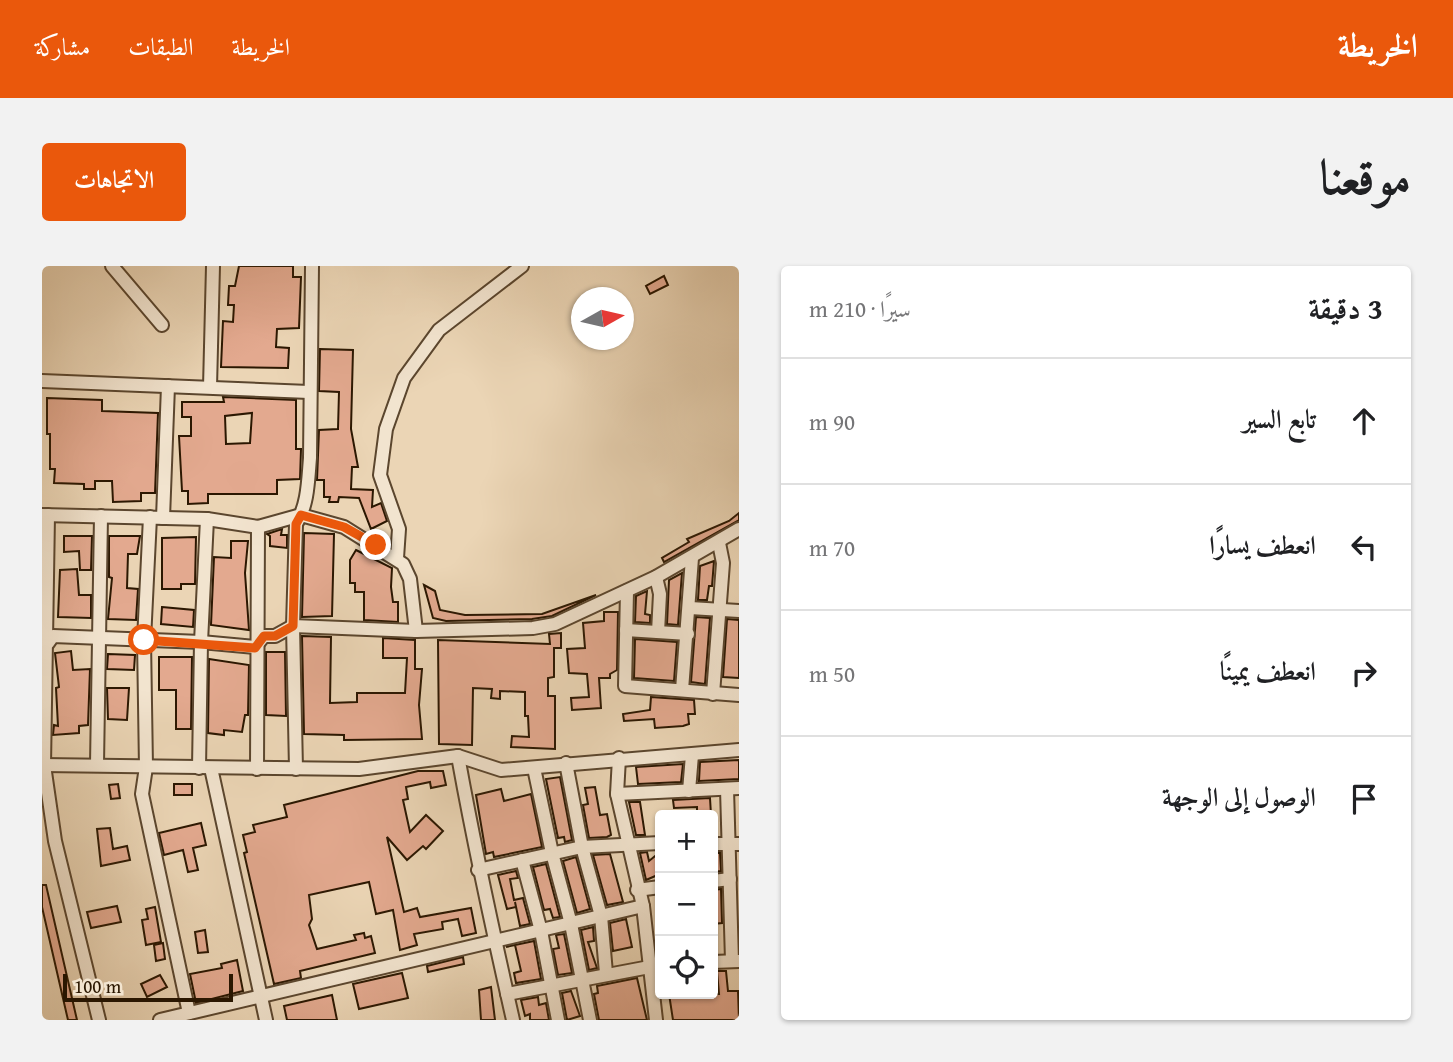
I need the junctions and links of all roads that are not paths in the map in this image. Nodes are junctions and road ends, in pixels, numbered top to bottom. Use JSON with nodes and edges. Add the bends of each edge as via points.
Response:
{"nodes":[{"id":1,"x":112,"y":266,"type":"edge"},
{"id":2,"x":213,"y":266,"type":"edge"},
{"id":3,"x":312,"y":266,"type":"edge"},
{"id":4,"x":522,"y":266,"type":"edge"},
{"id":5,"x":162,"y":325,"type":"dead end"},
{"id":6,"x":42,"y":381,"type":"edge"},
{"id":7,"x":169,"y":386,"type":"junction"},
{"id":8,"x":210,"y":387,"type":"junction"},
{"id":9,"x":309,"y":392,"type":"junction"},
{"id":10,"x":45,"y":515,"type":"edge"},
{"id":11,"x":301,"y":515,"type":"junction"},
{"id":12,"x":101,"y":516,"type":"junction"},
{"id":13,"x":156,"y":517,"type":"junction"},
{"id":14,"x":207,"y":519,"type":"junction"},
{"id":15,"x":258,"y":527,"type":"junction"},
{"id":16,"x":739,"y":529,"type":"edge"},
{"id":17,"x":719,"y":542,"type":"junction"},
{"id":18,"x":397,"y":558,"type":"junction"},
{"id":19,"x":692,"y":558,"type":"junction"},
{"id":20,"x":656,"y":577,"type":"junction"},
{"id":21,"x":627,"y":591,"type":"junction"},
{"id":22,"x":690,"y":608,"type":"junction"},
{"id":23,"x":720,"y":610,"type":"junction"},
{"id":24,"x":739,"y":611,"type":"edge"},
{"id":25,"x":293,"y":626,"type":"junction"},
{"id":26,"x":626,"y":630,"type":"junction"},
{"id":27,"x":416,"y":631,"type":"junction"},
{"id":28,"x":658,"y":632,"type":"junction"},
{"id":29,"x":688,"y":634,"type":"junction"},
{"id":30,"x":97,"y":638,"type":"junction"},
{"id":31,"x":144,"y":640,"type":"junction"},
{"id":32,"x":201,"y":642,"type":"junction"},
{"id":33,"x":45,"y":643,"type":"edge"},
{"id":34,"x":255,"y":648,"type":"junction"},
{"id":35,"x":682,"y":690,"type":"junction"},
{"id":36,"x":713,"y":694,"type":"junction"},
{"id":37,"x":739,"y":695,"type":"edge"},
{"id":38,"x":739,"y":750,"type":"edge"},
{"id":39,"x":692,"y":755,"type":"junction"},
{"id":40,"x":458,"y":756,"type":"junction"},
{"id":41,"x":619,"y":758,"type":"junction"},
{"id":42,"x":566,"y":763,"type":"junction"},
{"id":43,"x":97,"y":764,"type":"junction"},
{"id":44,"x":43,"y":765,"type":"edge"},
{"id":45,"x":146,"y":767,"type":"junction"},
{"id":46,"x":205,"y":768,"type":"junction"},
{"id":47,"x":534,"y":768,"type":"junction"},
{"id":48,"x":257,"y":769,"type":"junction"},
{"id":49,"x":296,"y":769,"type":"junction"},
{"id":50,"x":733,"y":788,"type":"edge"},
{"id":51,"x":689,"y":792,"type":"junction"},
{"id":52,"x":617,"y":794,"type":"junction"},
{"id":53,"x":55,"y":841,"type":"junction"},
{"id":54,"x":629,"y":843,"type":"junction"},
{"id":55,"x":655,"y":843,"type":"edge"},
{"id":56,"x":42,"y":844,"type":"edge"},
{"id":57,"x":734,"y":844,"type":"edge"},
{"id":58,"x":582,"y":848,"type":"junction"},
{"id":59,"x":552,"y":853,"type":"junction"},
{"id":60,"x":522,"y":860,"type":"junction"},
{"id":61,"x":478,"y":870,"type":"junction"},
{"id":62,"x":730,"y":880,"type":"junction"},
{"id":63,"x":718,"y":881,"type":"edge"},
{"id":64,"x":655,"y":888,"type":"edge"},
{"id":65,"x":637,"y":890,"type":"junction"},
{"id":66,"x":643,"y":906,"type":"junction"},
{"id":67,"x":601,"y":916,"type":"junction"},
{"id":68,"x":571,"y":923,"type":"junction"},
{"id":69,"x":541,"y":930,"type":"junction"},
{"id":70,"x":498,"y":941,"type":"junction"},
{"id":71,"x":736,"y":961,"type":"edge"},
{"id":72,"x":718,"y":962,"type":"edge"},
{"id":73,"x":654,"y":965,"type":"edge"},
{"id":74,"x":606,"y":973,"type":"junction"},
{"id":75,"x":580,"y":979,"type":"junction"},
{"id":76,"x":550,"y":985,"type":"junction"},
{"id":77,"x":507,"y":994,"type":"junction"},
{"id":78,"x":260,"y":998,"type":"junction"},
{"id":79,"x":189,"y":1013,"type":"junction"},
{"id":80,"x":99,"y":1020,"type":"edge"},
{"id":81,"x":160,"y":1020,"type":"edge"},
{"id":82,"x":266,"y":1020,"type":"edge"},
{"id":83,"x":513,"y":1020,"type":"edge"},
{"id":84,"x":558,"y":1020,"type":"edge"},
{"id":85,"x":590,"y":1020,"type":"edge"},
{"id":86,"x":656,"y":1020,"type":"edge"}],
"edges":[{"from":1,"to":5,"type":"street"},
{"from":2,"to":8,"type":"street"},
{"from":3,"to":9,"type":"street"},
{"from":4,"to":18,"type":"street","via":[[439,330],[404,378],[386,429],[380,475],[399,529]]},
{"from":6,"to":7,"type":"street"},
{"from":7,"to":8,"type":"street"},
{"from":7,"to":13,"type":"street"},
{"from":8,"to":9,"type":"street"},
{"from":9,"to":11,"type":"street","via":[[310,458]]},
{"from":10,"to":12,"type":"street"},
{"from":10,"to":33,"type":"street"},
{"from":11,"to":15,"type":"street"},
{"from":11,"to":18,"type":"street","via":[[344,527]]},
{"from":11,"to":25,"type":"street","via":[[296,524]]},
{"from":12,"to":13,"type":"street"},
{"from":12,"to":30,"type":"street"},
{"from":13,"to":14,"type":"street"},
{"from":13,"to":31,"type":"street"},
{"from":14,"to":15,"type":"street"},
{"from":14,"to":32,"type":"street"},
{"from":15,"to":34,"type":"street"},
{"from":16,"to":17,"type":"street"},
{"from":17,"to":19,"type":"street"},
{"from":17,"to":23,"type":"street","via":[[723,563]]},
{"from":18,"to":27,"type":"street","via":[[410,579]]},
{"from":19,"to":20,"type":"street"},
{"from":19,"to":22,"type":"street"},
{"from":20,"to":21,"type":"street"},
{"from":20,"to":28,"type":"street"},
{"from":21,"to":26,"type":"street"},
{"from":21,"to":27,"type":"street","via":[[555,624]]},
{"from":22,"to":23,"type":"street"},
{"from":22,"to":29,"type":"street"},
{"from":23,"to":24,"type":"street"},
{"from":23,"to":36,"type":"street"},
{"from":25,"to":27,"type":"street"},
{"from":25,"to":34,"type":"street","via":[[275,636],[264,636]]},
{"from":25,"to":49,"type":"street"},
{"from":26,"to":28,"type":"street"},
{"from":26,"to":35,"type":"street","via":[[625,686]]},
{"from":28,"to":29,"type":"street"},
{"from":29,"to":35,"type":"street"},
{"from":30,"to":31,"type":"street"},
{"from":30,"to":33,"type":"street","via":[[54,636]]},
{"from":30,"to":43,"type":"street"},
{"from":31,"to":32,"type":"street"},
{"from":31,"to":45,"type":"street"},
{"from":32,"to":34,"type":"street"},
{"from":32,"to":46,"type":"street"},
{"from":33,"to":44,"type":"street"},
{"from":34,"to":48,"type":"street"},
{"from":35,"to":36,"type":"street"},
{"from":36,"to":37,"type":"street"},
{"from":38,"to":39,"type":"street"},
{"from":39,"to":41,"type":"street"},
{"from":39,"to":51,"type":"street"},
{"from":40,"to":47,"type":"street","via":[[501,770]]},
{"from":40,"to":49,"type":"street","via":[[359,769]]},
{"from":40,"to":61,"type":"street"},
{"from":41,"to":42,"type":"street"},
{"from":41,"to":52,"type":"street"},
{"from":42,"to":47,"type":"street"},
{"from":42,"to":58,"type":"street"},
{"from":43,"to":44,"type":"street"},
{"from":43,"to":45,"type":"street"},
{"from":44,"to":53,"type":"street"},
{"from":45,"to":46,"type":"street"},
{"from":45,"to":79,"type":"street","via":[[142,794]]},
{"from":46,"to":48,"type":"street"},
{"from":46,"to":78,"type":"street"},
{"from":47,"to":59,"type":"street"},
{"from":48,"to":49,"type":"street"},
{"from":50,"to":51,"type":"street"},
{"from":50,"to":57,"type":"street"},
{"from":51,"to":52,"type":"street"},
{"from":52,"to":54,"type":"street"},
{"from":53,"to":56,"type":"street"},
{"from":53,"to":80,"type":"street"},
{"from":54,"to":55,"type":"street"},
{"from":54,"to":58,"type":"street"},
{"from":54,"to":65,"type":"street"},
{"from":57,"to":62,"type":"street"},
{"from":58,"to":59,"type":"street"},
{"from":58,"to":67,"type":"street"},
{"from":59,"to":60,"type":"street"},
{"from":59,"to":68,"type":"street"},
{"from":60,"to":61,"type":"street"},
{"from":60,"to":69,"type":"street"},
{"from":61,"to":70,"type":"street"},
{"from":62,"to":63,"type":"street"},
{"from":62,"to":71,"type":"street"},
{"from":64,"to":65,"type":"street"},
{"from":65,"to":66,"type":"street"},
{"from":66,"to":67,"type":"street"},
{"from":66,"to":73,"type":"street"},
{"from":67,"to":68,"type":"street"},
{"from":67,"to":74,"type":"street"},
{"from":68,"to":69,"type":"street"},
{"from":68,"to":75,"type":"street"},
{"from":69,"to":70,"type":"street"},
{"from":69,"to":76,"type":"street"},
{"from":70,"to":77,"type":"street"},
{"from":70,"to":78,"type":"street"},
{"from":71,"to":72,"type":"street"},
{"from":73,"to":74,"type":"street"},
{"from":73,"to":86,"type":"street"},
{"from":74,"to":75,"type":"street"},
{"from":75,"to":76,"type":"street"},
{"from":75,"to":85,"type":"street"},
{"from":76,"to":77,"type":"street"},
{"from":76,"to":84,"type":"street"},
{"from":77,"to":83,"type":"street"},
{"from":78,"to":79,"type":"street"},
{"from":78,"to":82,"type":"street"},
{"from":79,"to":81,"type":"street"}]}
